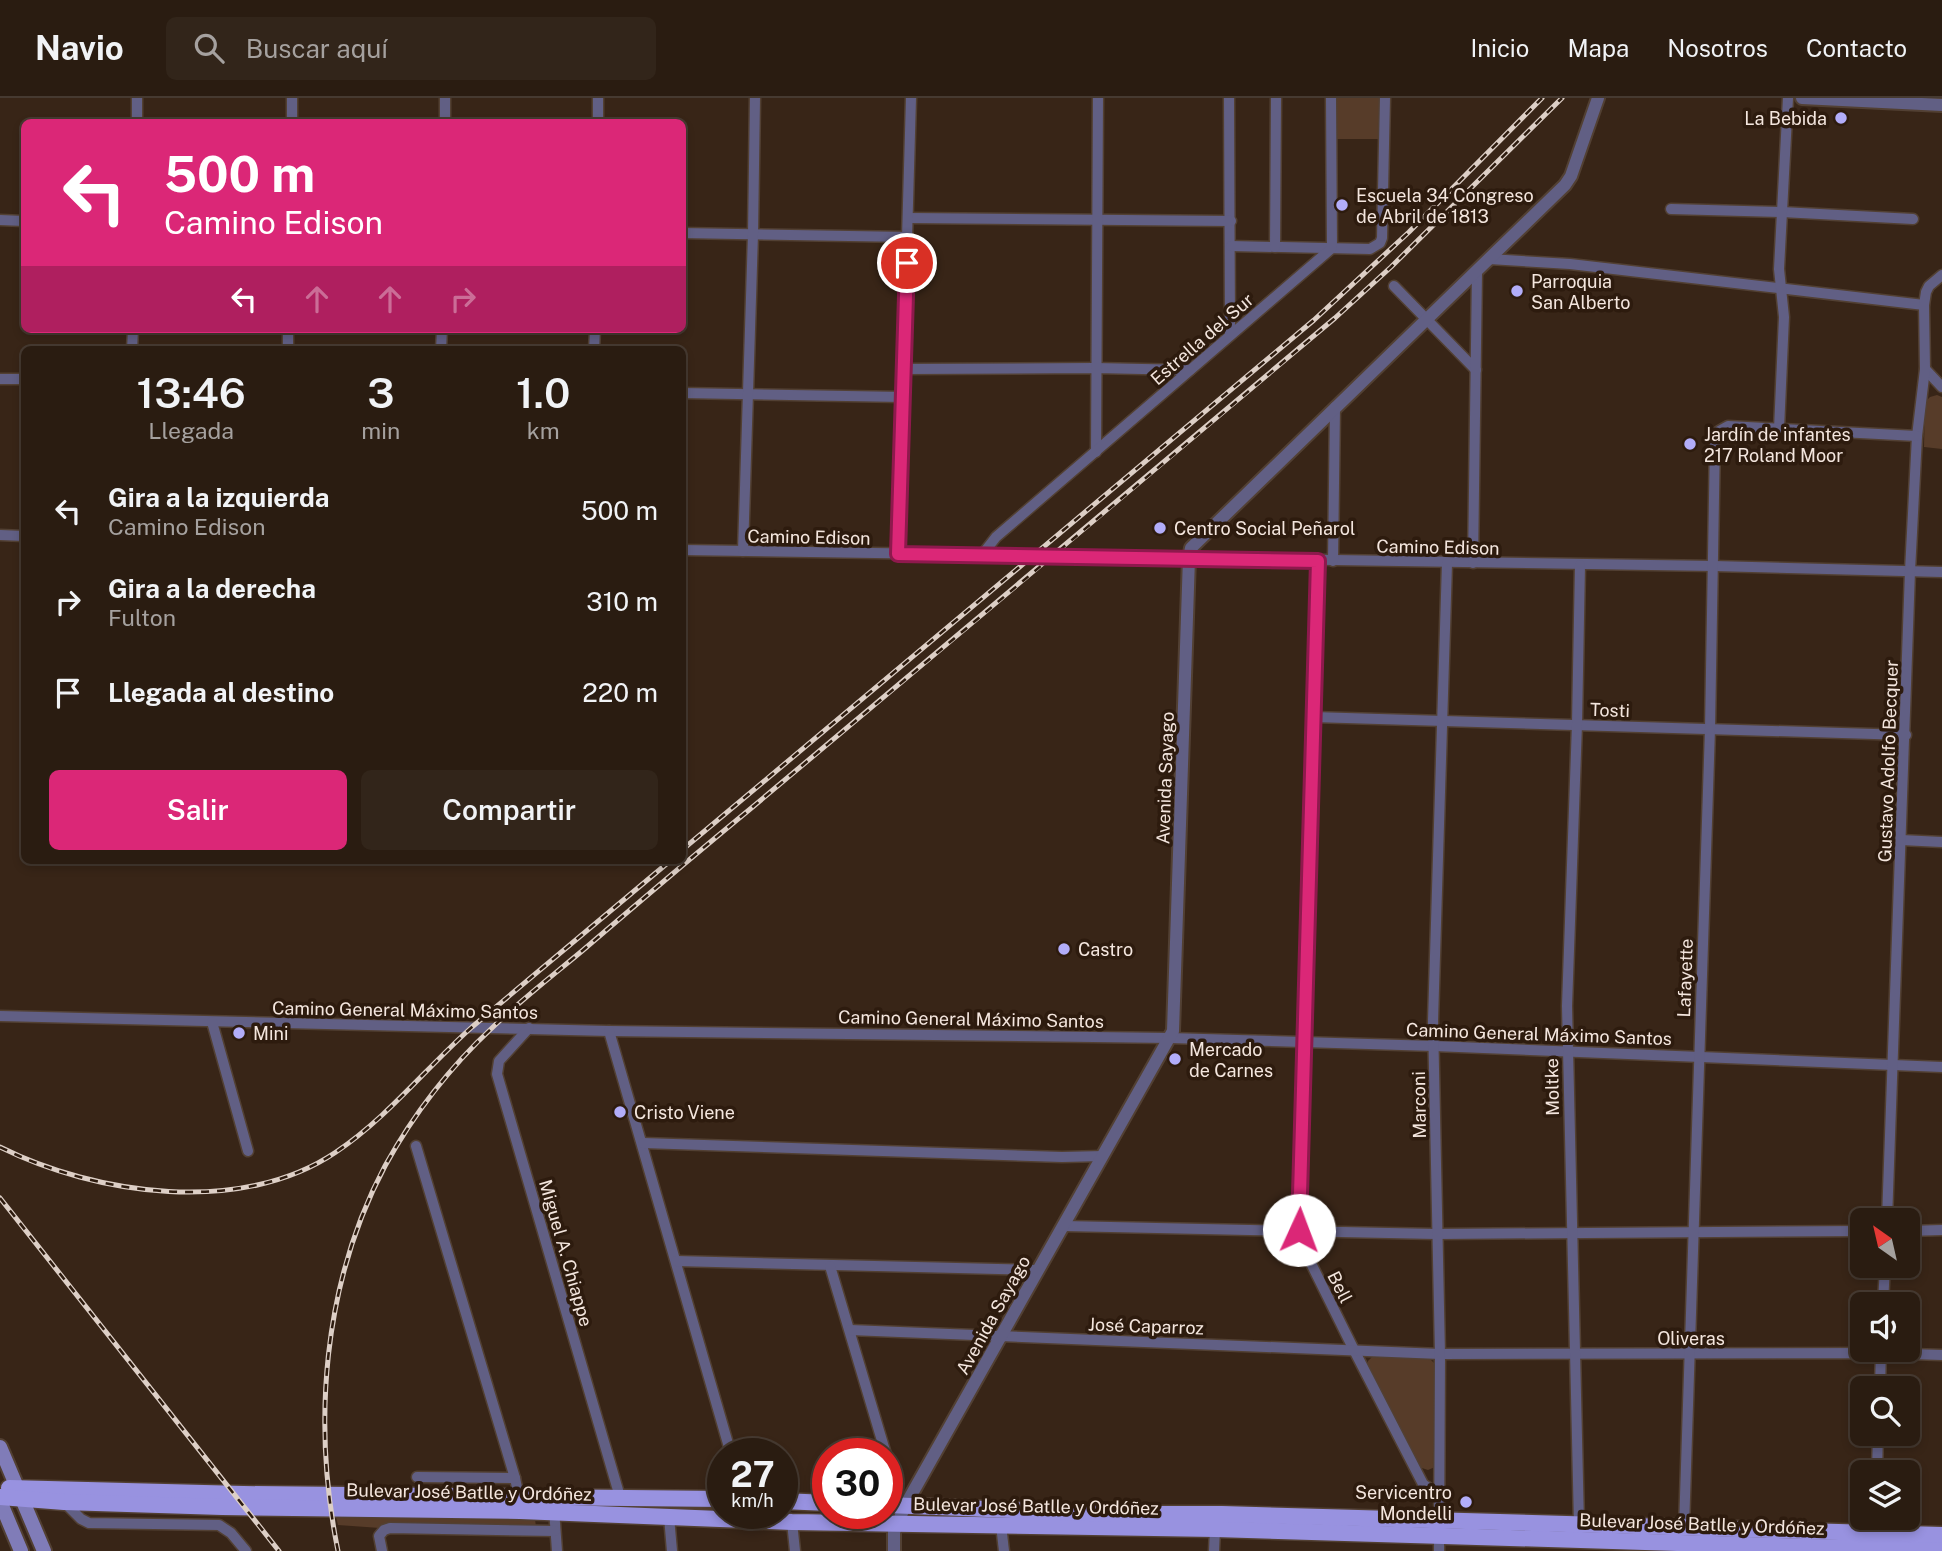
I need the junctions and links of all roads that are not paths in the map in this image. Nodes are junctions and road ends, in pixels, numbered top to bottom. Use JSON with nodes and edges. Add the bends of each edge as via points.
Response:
{"nodes":[{"id":1,"x":138,"y":98,"type":"edge"},
{"id":2,"x":292,"y":98,"type":"edge"},
{"id":3,"x":445,"y":98,"type":"edge"},
{"id":4,"x":598,"y":98,"type":"edge"},
{"id":5,"x":755,"y":98,"type":"edge"},
{"id":6,"x":911,"y":98,"type":"edge"},
{"id":7,"x":1098,"y":98,"type":"edge"},
{"id":8,"x":1229,"y":98,"type":"edge"},
{"id":9,"x":1276,"y":98,"type":"edge"},
{"id":10,"x":1331,"y":98,"type":"edge"},
{"id":11,"x":1385,"y":98,"type":"edge"},
{"id":12,"x":1598,"y":98,"type":"edge"},
{"id":13,"x":1788,"y":98,"type":"edge"},
{"id":14,"x":1802,"y":98,"type":"edge"},
{"id":15,"x":1942,"y":105,"type":"edge"},
{"id":16,"x":137,"y":119,"type":"edge"},
{"id":17,"x":292,"y":119,"type":"edge"},
{"id":18,"x":445,"y":119,"type":"edge"},
{"id":19,"x":598,"y":119,"type":"edge"},
{"id":20,"x":1671,"y":209,"type":"dead end"},
{"id":21,"x":1782,"y":212,"type":"junction"},
{"id":22,"x":909,"y":218,"type":"junction"},
{"id":23,"x":1913,"y":219,"type":"dead end"},
{"id":24,"x":0,"y":220,"type":"edge"},
{"id":25,"x":21,"y":221,"type":"edge"},
{"id":26,"x":1096,"y":221,"type":"junction"},
{"id":27,"x":1231,"y":221,"type":"junction"},
{"id":28,"x":686,"y":233,"type":"edge"},
{"id":29,"x":753,"y":234,"type":"junction"},
{"id":30,"x":908,"y":237,"type":"junction"},
{"id":31,"x":1231,"y":246,"type":"junction"},
{"id":32,"x":1275,"y":247,"type":"junction"},
{"id":33,"x":1332,"y":248,"type":"junction"},
{"id":34,"x":1489,"y":259,"type":"junction"},
{"id":35,"x":1477,"y":271,"type":"junction"},
{"id":36,"x":1942,"y":275,"type":"edge"},
{"id":37,"x":1395,"y":286,"type":"dead end"},
{"id":38,"x":1782,"y":290,"type":"junction"},
{"id":39,"x":1924,"y":305,"type":"junction"},
{"id":40,"x":1427,"y":319,"type":"junction"},
{"id":41,"x":1230,"y":335,"type":"junction"},
{"id":42,"x":1095,"y":368,"type":"junction"},
{"id":43,"x":904,"y":369,"type":"junction"},
{"id":44,"x":1925,"y":369,"type":"junction"},
{"id":45,"x":1191,"y":370,"type":"junction"},
{"id":46,"x":1476,"y":370,"type":"junction"},
{"id":47,"x":0,"y":379,"type":"edge"},
{"id":48,"x":21,"y":379,"type":"edge"},
{"id":49,"x":1942,"y":387,"type":"edge"},
{"id":50,"x":686,"y":393,"type":"edge"},
{"id":51,"x":748,"y":395,"type":"junction"},
{"id":52,"x":903,"y":397,"type":"junction"},
{"id":53,"x":1335,"y":407,"type":"junction"},
{"id":54,"x":1779,"y":429,"type":"junction"},
{"id":55,"x":1917,"y":436,"type":"junction"},
{"id":56,"x":1096,"y":452,"type":"junction"},
{"id":57,"x":0,"y":535,"type":"edge"},
{"id":58,"x":21,"y":536,"type":"edge"},
{"id":59,"x":686,"y":550,"type":"edge"},
{"id":60,"x":743,"y":551,"type":"junction"},
{"id":61,"x":898,"y":554,"type":"junction"},
{"id":62,"x":982,"y":555,"type":"junction"},
{"id":63,"x":1189,"y":558,"type":"junction"},
{"id":64,"x":1318,"y":561,"type":"junction"},
{"id":65,"x":1333,"y":561,"type":"junction"},
{"id":66,"x":1447,"y":563,"type":"junction"},
{"id":67,"x":1473,"y":563,"type":"junction"},
{"id":68,"x":1580,"y":565,"type":"junction"},
{"id":69,"x":1714,"y":566,"type":"junction"},
{"id":70,"x":1910,"y":571,"type":"junction"},
{"id":71,"x":1942,"y":572,"type":"edge"},
{"id":72,"x":1313,"y":717,"type":"junction"},
{"id":73,"x":1443,"y":721,"type":"junction"},
{"id":74,"x":1577,"y":724,"type":"junction"},
{"id":75,"x":1710,"y":729,"type":"junction"},
{"id":76,"x":1906,"y":735,"type":"junction"},
{"id":77,"x":1901,"y":840,"type":"junction"},
{"id":78,"x":1942,"y":842,"type":"edge"},
{"id":79,"x":0,"y":1016,"type":"edge"},
{"id":80,"x":212,"y":1022,"type":"junction"},
{"id":81,"x":529,"y":1028,"type":"junction"},
{"id":82,"x":609,"y":1031,"type":"junction"},
{"id":83,"x":1170,"y":1038,"type":"junction"},
{"id":84,"x":1304,"y":1042,"type":"junction"},
{"id":85,"x":1434,"y":1046,"type":"junction"},
{"id":86,"x":1567,"y":1051,"type":"junction"},
{"id":87,"x":1698,"y":1056,"type":"junction"},
{"id":88,"x":1893,"y":1066,"type":"junction"},
{"id":89,"x":1942,"y":1067,"type":"edge"},
{"id":90,"x":643,"y":1143,"type":"junction"},
{"id":91,"x":416,"y":1146,"type":"dead end"},
{"id":92,"x":248,"y":1151,"type":"dead end"},
{"id":93,"x":1103,"y":1156,"type":"junction"},
{"id":94,"x":1887,"y":1208,"type":"edge"},
{"id":95,"x":1064,"y":1226,"type":"junction"},
{"id":96,"x":1299,"y":1230,"type":"junction"},
{"id":97,"x":1942,"y":1230,"type":"edge"},
{"id":98,"x":1850,"y":1231,"type":"edge"},
{"id":99,"x":1920,"y":1231,"type":"edge"},
{"id":100,"x":1572,"y":1232,"type":"junction"},
{"id":101,"x":1695,"y":1233,"type":"junction"},
{"id":102,"x":1436,"y":1234,"type":"junction"},
{"id":103,"x":676,"y":1261,"type":"junction"},
{"id":104,"x":830,"y":1266,"type":"junction"},
{"id":105,"x":1037,"y":1270,"type":"junction"},
{"id":106,"x":850,"y":1330,"type":"junction"},
{"id":107,"x":1001,"y":1335,"type":"junction"},
{"id":108,"x":1354,"y":1350,"type":"junction"},
{"id":109,"x":1850,"y":1351,"type":"edge"},
{"id":110,"x":1576,"y":1353,"type":"junction"},
{"id":111,"x":1689,"y":1353,"type":"junction"},
{"id":112,"x":1440,"y":1354,"type":"junction"},
{"id":113,"x":1920,"y":1354,"type":"edge"},
{"id":114,"x":1942,"y":1355,"type":"edge"},
{"id":115,"x":726,"y":1438,"type":"edge"},
{"id":116,"x":882,"y":1438,"type":"edge"},
{"id":117,"x":0,"y":1447,"type":"edge"},
{"id":118,"x":417,"y":1477,"type":"dead end"},
{"id":119,"x":515,"y":1478,"type":"junction"},
{"id":120,"x":0,"y":1487,"type":"edge"},
{"id":121,"x":21,"y":1494,"type":"junction"},
{"id":122,"x":1440,"y":1496,"type":"junction"},
{"id":123,"x":620,"y":1497,"type":"junction"},
{"id":124,"x":0,"y":1499,"type":"edge"},
{"id":125,"x":707,"y":1499,"type":"edge"},
{"id":126,"x":64,"y":1502,"type":"junction"},
{"id":127,"x":520,"y":1504,"type":"junction"},
{"id":128,"x":554,"y":1505,"type":"junction"},
{"id":129,"x":905,"y":1506,"type":"junction"},
{"id":130,"x":903,"y":1510,"type":"edge"},
{"id":131,"x":669,"y":1517,"type":"junction"},
{"id":132,"x":707,"y":1519,"type":"edge"},
{"id":133,"x":903,"y":1523,"type":"edge"},
{"id":134,"x":1579,"y":1524,"type":"junction"},
{"id":135,"x":1001,"y":1525,"type":"junction"},
{"id":136,"x":1684,"y":1528,"type":"junction"},
{"id":137,"x":793,"y":1529,"type":"edge"},
{"id":138,"x":896,"y":1529,"type":"edge"},
{"id":139,"x":1215,"y":1529,"type":"junction"},
{"id":140,"x":555,"y":1531,"type":"junction"},
{"id":141,"x":1545,"y":1531,"type":"junction"},
{"id":142,"x":1942,"y":1535,"type":"edge"},
{"id":143,"x":1440,"y":1536,"type":"edge"},
{"id":144,"x":1875,"y":1537,"type":"edge"},
{"id":145,"x":1942,"y":1549,"type":"edge"},
{"id":146,"x":21,"y":1551,"type":"edge"},
{"id":147,"x":44,"y":1551,"type":"edge"},
{"id":148,"x":246,"y":1551,"type":"edge"},
{"id":149,"x":382,"y":1551,"type":"edge"},
{"id":150,"x":557,"y":1551,"type":"edge"},
{"id":151,"x":672,"y":1551,"type":"edge"},
{"id":152,"x":795,"y":1551,"type":"edge"},
{"id":153,"x":894,"y":1551,"type":"edge"},
{"id":154,"x":1004,"y":1551,"type":"edge"},
{"id":155,"x":1214,"y":1551,"type":"edge"}],
"edges":[{"from":1,"to":16,"type":"street"},
{"from":2,"to":17,"type":"street"},
{"from":3,"to":18,"type":"street"},
{"from":4,"to":19,"type":"street"},
{"from":5,"to":29,"type":"street"},
{"from":6,"to":22,"type":"street"},
{"from":7,"to":26,"type":"street"},
{"from":8,"to":27,"type":"street"},
{"from":9,"to":32,"type":"street"},
{"from":10,"to":33,"type":"street"},
{"from":11,"to":33,"type":"street","via":[[1382,238],[1370,249]]},
{"from":12,"to":34,"type":"street","via":[[1565,185]]},
{"from":13,"to":21,"type":"street"},
{"from":14,"to":15,"type":"street"},
{"from":20,"to":21,"type":"street"},
{"from":21,"to":23,"type":"street"},
{"from":21,"to":38,"type":"street"},
{"from":22,"to":26,"type":"street"},
{"from":22,"to":30,"type":"street"},
{"from":24,"to":25,"type":"street"},
{"from":26,"to":27,"type":"street"},
{"from":26,"to":42,"type":"street"},
{"from":27,"to":31,"type":"street"},
{"from":28,"to":29,"type":"street"},
{"from":29,"to":30,"type":"street"},
{"from":29,"to":51,"type":"street"},
{"from":30,"to":43,"type":"street"},
{"from":31,"to":32,"type":"street"},
{"from":31,"to":41,"type":"street"},
{"from":32,"to":33,"type":"street"},
{"from":33,"to":41,"type":"street","name":"Estrella del Sur"},
{"from":34,"to":35,"type":"street"},
{"from":34,"to":38,"type":"street","via":[[1570,264]]},
{"from":35,"to":40,"type":"street"},
{"from":35,"to":46,"type":"street"},
{"from":36,"to":39,"type":"street","via":[[1929,286]]},
{"from":37,"to":40,"type":"street"},
{"from":38,"to":39,"type":"street"},
{"from":38,"to":54,"type":"street"},
{"from":39,"to":44,"type":"street","name":"Gustavo Adolfo Becquer"},
{"from":40,"to":46,"type":"street"},
{"from":40,"to":53,"type":"street"},
{"from":41,"to":45,"type":"street","name":"Estrella del Sur"},
{"from":42,"to":43,"type":"street"},
{"from":42,"to":45,"type":"street"},
{"from":42,"to":56,"type":"street"},
{"from":43,"to":52,"type":"street"},
{"from":44,"to":49,"type":"street"},
{"from":44,"to":55,"type":"street","name":"Gustavo Adolfo Becquer"},
{"from":45,"to":56,"type":"street","name":"Estrella del Sur"},
{"from":46,"to":67,"type":"street"},
{"from":47,"to":48,"type":"street"},
{"from":50,"to":51,"type":"street"},
{"from":51,"to":52,"type":"street"},
{"from":51,"to":60,"type":"street"},
{"from":52,"to":61,"type":"street"},
{"from":53,"to":63,"type":"street","via":[[1191,548]]},
{"from":53,"to":65,"type":"street"},
{"from":54,"to":55,"type":"street"},
{"from":54,"to":69,"type":"street","name":"Lafayette","via":[[1728,426],[1719,430],[1715,440]]},
{"from":55,"to":70,"type":"street","name":"Gustavo Adolfo Becquer"},
{"from":56,"to":62,"type":"street","name":"Estrella del Sur","via":[[996,537]]},
{"from":57,"to":58,"type":"street"},
{"from":59,"to":60,"type":"street","name":"Camino Edison"},
{"from":60,"to":61,"type":"street","name":"Camino Edison"},
{"from":61,"to":62,"type":"street","name":"Camino Edison"},
{"from":62,"to":63,"type":"street","name":"Camino Edison"},
{"from":63,"to":64,"type":"street","name":"Camino Edison"},
{"from":63,"to":83,"type":"street","name":"Avenida Sayago"},
{"from":64,"to":65,"type":"street","name":"Camino Edison"},
{"from":64,"to":72,"type":"street","name":"Bell"},
{"from":65,"to":66,"type":"street","name":"Camino Edison"},
{"from":66,"to":67,"type":"street","name":"Camino Edison"},
{"from":66,"to":73,"type":"street","name":"Marconi"},
{"from":67,"to":68,"type":"street","name":"Camino Edison"},
{"from":68,"to":69,"type":"street","name":"Camino Edison"},
{"from":68,"to":74,"type":"street","name":"Moltke"},
{"from":69,"to":70,"type":"street","name":"Camino Edison"},
{"from":69,"to":75,"type":"street","name":"Lafayette"},
{"from":70,"to":71,"type":"street","name":"Camino Edison"},
{"from":70,"to":76,"type":"street","name":"Gustavo Adolfo Becquer"},
{"from":72,"to":73,"type":"street","name":"Tosti"},
{"from":72,"to":84,"type":"street","name":"Bell"},
{"from":73,"to":74,"type":"street","name":"Tosti"},
{"from":73,"to":85,"type":"street","name":"Marconi"},
{"from":74,"to":75,"type":"street","name":"Tosti"},
{"from":74,"to":86,"type":"street","name":"Moltke"},
{"from":75,"to":76,"type":"street","name":"Tosti"},
{"from":75,"to":87,"type":"street","name":"Lafayette"},
{"from":76,"to":77,"type":"street","name":"Gustavo Adolfo Becquer"},
{"from":77,"to":78,"type":"street"},
{"from":77,"to":88,"type":"street","name":"Gustavo Adolfo Becquer"},
{"from":79,"to":80,"type":"street","name":"Camino General Máximo Santos"},
{"from":80,"to":81,"type":"street","name":"Camino General Máximo Santos"},
{"from":80,"to":92,"type":"street"},
{"from":81,"to":82,"type":"street","name":"Camino General Máximo Santos"},
{"from":81,"to":123,"type":"street","name":"Miguel A. Chiappe","via":[[499,1061],[497,1074]]},
{"from":82,"to":83,"type":"street","name":"Camino General Máximo Santos"},
{"from":82,"to":90,"type":"street"},
{"from":83,"to":84,"type":"street","name":"Camino General Máximo Santos"},
{"from":83,"to":93,"type":"street","name":"Avenida Sayago"},
{"from":84,"to":85,"type":"street","name":"Camino General Máximo Santos"},
{"from":84,"to":96,"type":"street","name":"Bell"},
{"from":85,"to":86,"type":"street","name":"Camino General Máximo Santos"},
{"from":85,"to":102,"type":"street","name":"Marconi"},
{"from":86,"to":87,"type":"street","name":"Camino General Máximo Santos"},
{"from":86,"to":100,"type":"street","name":"Moltke"},
{"from":87,"to":88,"type":"street","name":"Camino General Máximo Santos"},
{"from":87,"to":101,"type":"street","name":"Lafayette"},
{"from":88,"to":89,"type":"street","name":"Camino General Máximo Santos"},
{"from":88,"to":94,"type":"street","name":"Gustavo Adolfo Becquer"},
{"from":90,"to":93,"type":"street"},
{"from":90,"to":103,"type":"street"},
{"from":91,"to":119,"type":"street"},
{"from":93,"to":95,"type":"street","name":"Avenida Sayago"},
{"from":95,"to":96,"type":"street"},
{"from":95,"to":105,"type":"street","name":"Avenida Sayago"},
{"from":96,"to":102,"type":"street"},
{"from":96,"to":108,"type":"street","name":"Bell","via":[[1301,1245]]},
{"from":97,"to":99,"type":"street"},
{"from":98,"to":101,"type":"street"},
{"from":100,"to":101,"type":"street"},
{"from":100,"to":102,"type":"street"},
{"from":100,"to":110,"type":"street","name":"Moltke"},
{"from":101,"to":111,"type":"street","name":"Lafayette"},
{"from":102,"to":112,"type":"street","name":"Marconi"},
{"from":103,"to":104,"type":"street"},
{"from":103,"to":115,"type":"street"},
{"from":104,"to":105,"type":"street"},
{"from":104,"to":106,"type":"street"},
{"from":105,"to":107,"type":"street","name":"Avenida Sayago"},
{"from":106,"to":107,"type":"street","name":"José Caparroz"},
{"from":106,"to":116,"type":"street"},
{"from":107,"to":108,"type":"street","name":"José Caparroz"},
{"from":107,"to":129,"type":"street","name":"Avenida Sayago"},
{"from":108,"to":112,"type":"street","name":"José Caparroz"},
{"from":108,"to":122,"type":"street","name":"Bell","via":[[1423,1484]]},
{"from":109,"to":111,"type":"street","name":"Oliveras"},
{"from":110,"to":111,"type":"street","name":"Oliveras"},
{"from":110,"to":112,"type":"street","name":"Oliveras"},
{"from":110,"to":134,"type":"street","name":"Moltke"},
{"from":111,"to":136,"type":"street","name":"Lafayette"},
{"from":112,"to":122,"type":"street","name":"Marconi"},
{"from":113,"to":114,"type":"street","name":"Oliveras"},
{"from":117,"to":121,"type":"main road"},
{"from":118,"to":119,"type":"street","name":"Bulevar José Batlle y Ordóñez"},
{"from":119,"to":127,"type":"street"},
{"from":120,"to":121,"type":"main road","name":"Bulevar José Batlle y Ordóñez"},
{"from":121,"to":124,"type":"main road","name":"Bulevar José Batlle y Ordóñez"},
{"from":121,"to":126,"type":"main road","name":"Bulevar José Batlle y Ordóñez"},
{"from":121,"to":127,"type":"main road","name":"Bulevar José Batlle y Ordóñez"},
{"from":121,"to":147,"type":"main road"},
{"from":122,"to":143,"type":"street","name":"Marconi"},
{"from":123,"to":125,"type":"main road","name":"Bulevar José Batlle y Ordóñez"},
{"from":123,"to":128,"type":"main road","name":"Bulevar José Batlle y Ordóñez"},
{"from":124,"to":146,"type":"main road"},
{"from":126,"to":127,"type":"main road","name":"Bulevar José Batlle y Ordóñez","via":[[222,1507]]},
{"from":126,"to":148,"type":"street","via":[[89,1523],[219,1525]]},
{"from":127,"to":128,"type":"main road","name":"Bulevar José Batlle y Ordóñez"},
{"from":128,"to":131,"type":"main road","name":"Bulevar José Batlle y Ordóñez"},
{"from":128,"to":140,"type":"street"},
{"from":129,"to":130,"type":"street","name":"Avenida Sayago"},
{"from":129,"to":143,"type":"main road","name":"Bulevar José Batlle y Ordóñez","via":[[1222,1514]]},
{"from":131,"to":132,"type":"main road","name":"Bulevar José Batlle y Ordóñez"},
{"from":131,"to":151,"type":"street"},
{"from":133,"to":135,"type":"main road","name":"Bulevar José Batlle y Ordóñez"},
{"from":134,"to":136,"type":"main road","name":"Bulevar José Batlle y Ordóñez"},
{"from":134,"to":141,"type":"main road","name":"Bulevar José Batlle y Ordóñez"},
{"from":135,"to":139,"type":"main road","name":"Bulevar José Batlle y Ordóñez"},
{"from":135,"to":154,"type":"street"},
{"from":136,"to":144,"type":"main road","name":"Bulevar José Batlle y Ordóñez"},
{"from":137,"to":152,"type":"street"},
{"from":138,"to":153,"type":"street","name":"Avenida Sayago"},
{"from":139,"to":143,"type":"main road","name":"Bulevar José Batlle y Ordóñez"},
{"from":139,"to":155,"type":"street"},
{"from":140,"to":149,"type":"street","name":"Bulevar José Batlle y Ordóñez","via":[[390,1528],[378,1539]]},
{"from":140,"to":150,"type":"street"},
{"from":141,"to":143,"type":"main road","name":"Bulevar José Batlle y Ordóñez"},
{"from":141,"to":144,"type":"main road","name":"Bulevar José Batlle y Ordóñez","via":[[1809,1547]]},
{"from":142,"to":144,"type":"main road","name":"Bulevar José Batlle y Ordóñez"},
{"from":144,"to":145,"type":"main road","name":"Bulevar José Batlle y Ordóñez"}]}
